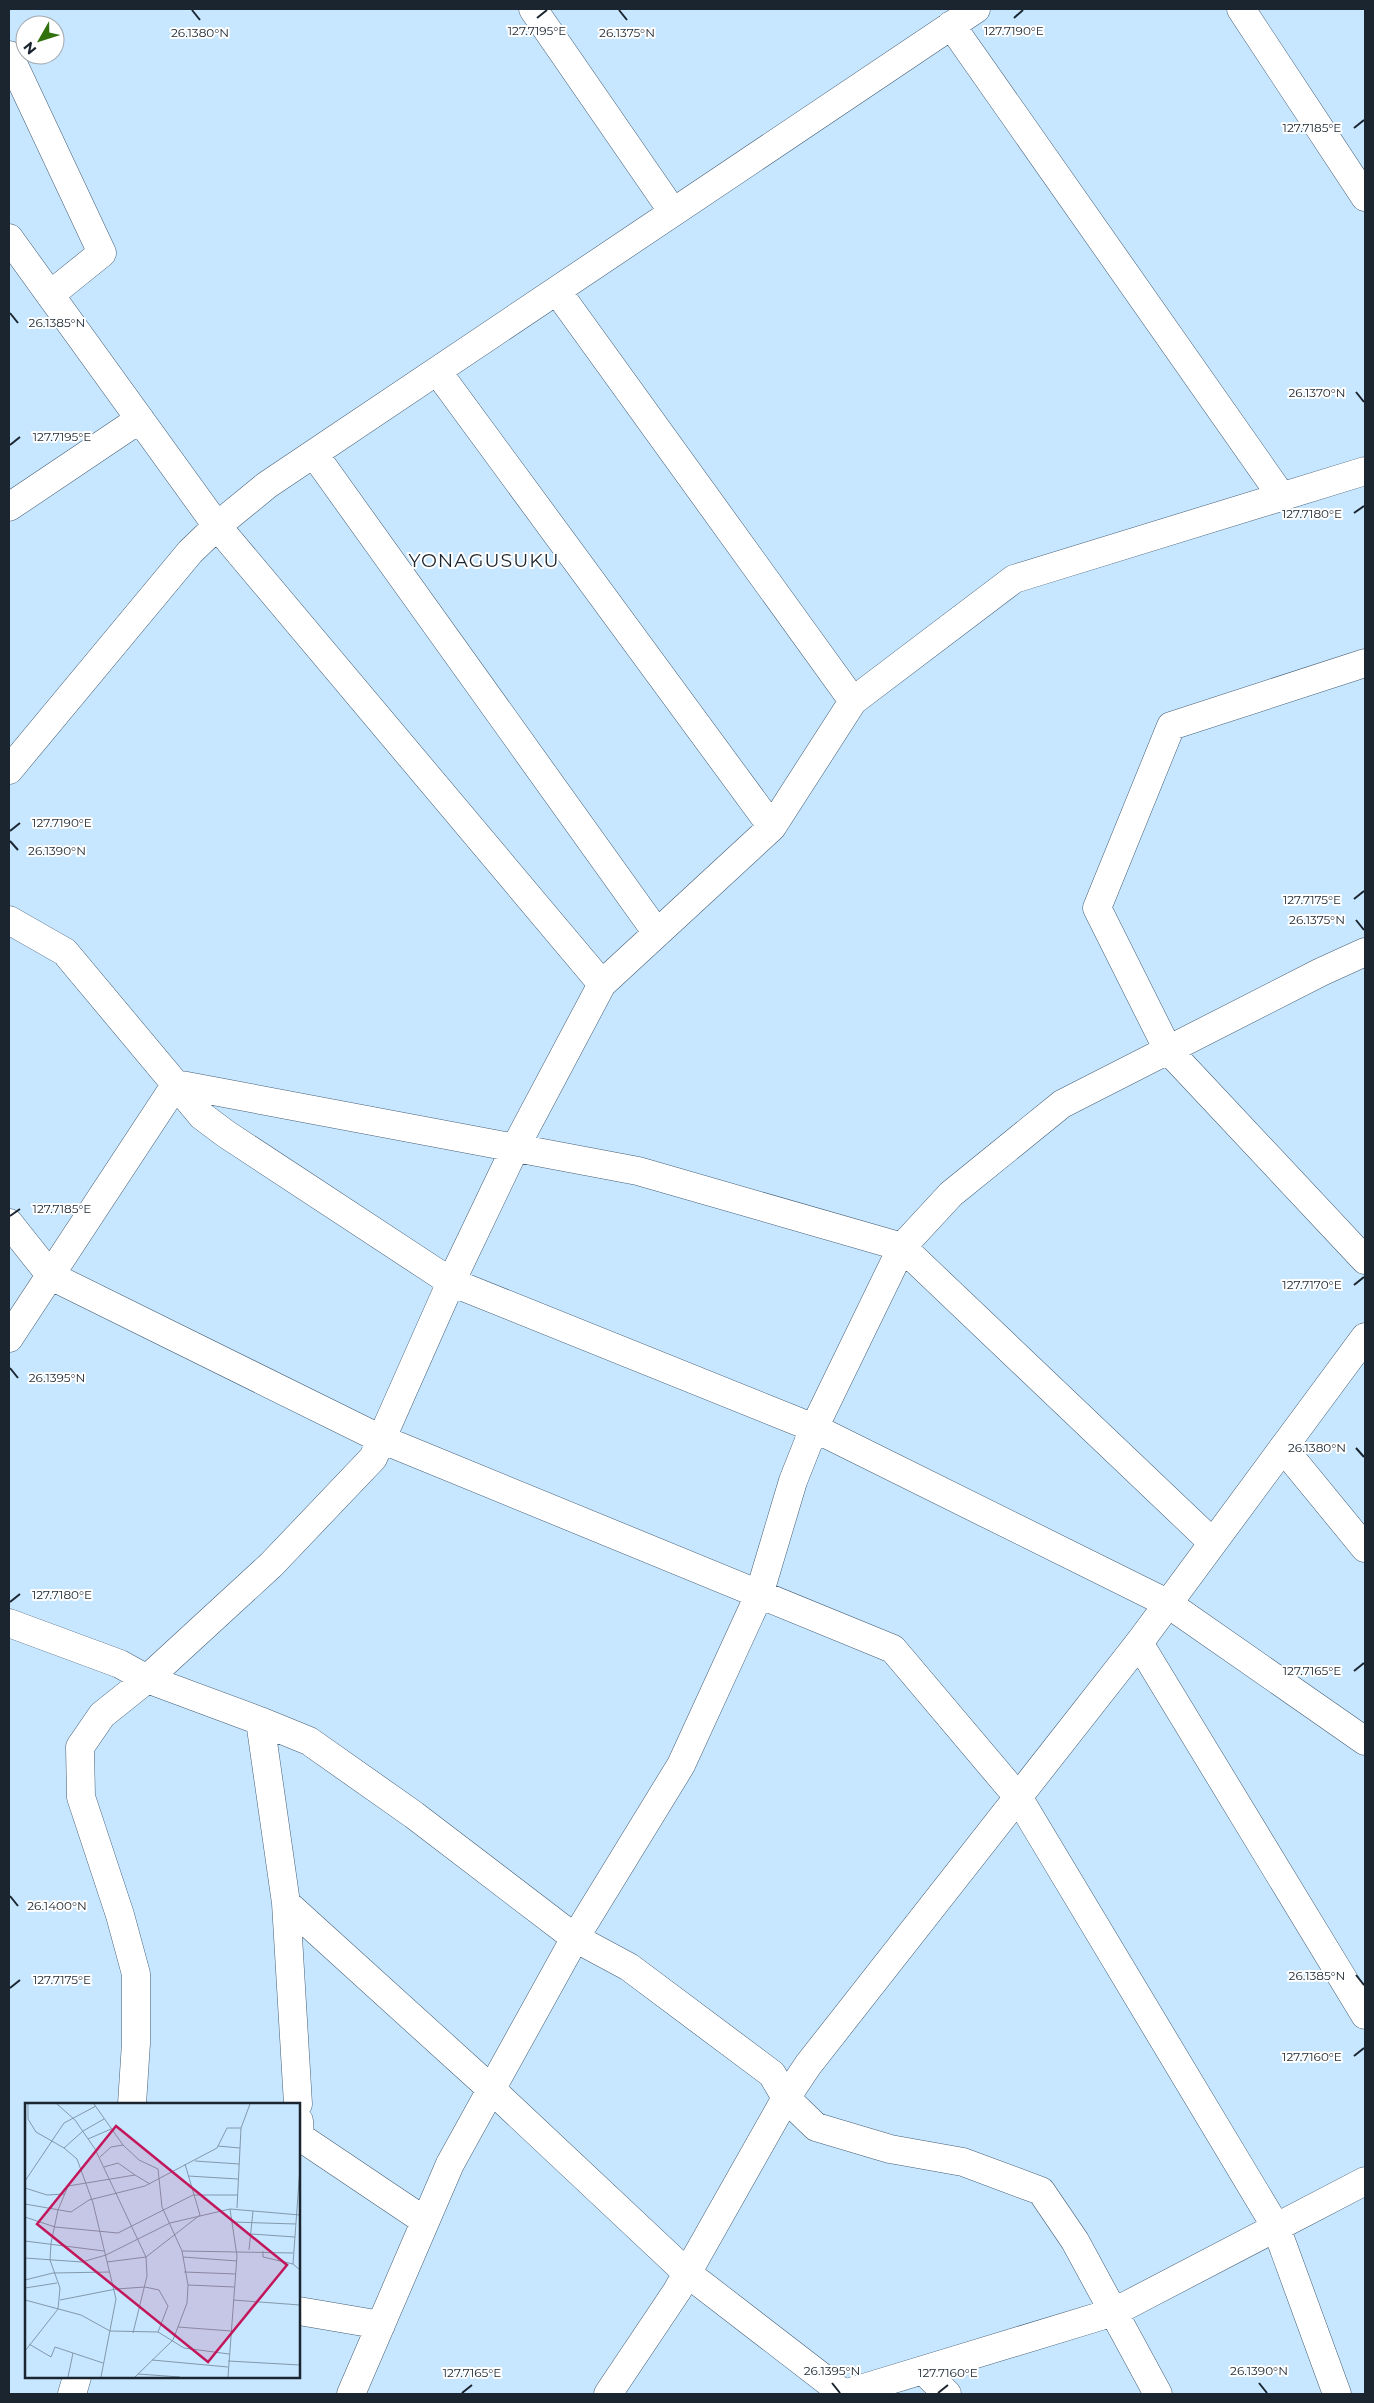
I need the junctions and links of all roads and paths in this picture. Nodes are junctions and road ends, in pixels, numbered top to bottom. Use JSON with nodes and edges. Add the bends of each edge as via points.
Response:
{"nodes":[{"id":1,"x":533,"y":9,"type":"edge"},
{"id":2,"x":976,"y":9,"type":"edge"},
{"id":3,"x":1241,"y":9,"type":"edge"},
{"id":4,"x":951,"y":25,"type":"junction"},
{"id":5,"x":9,"y":56,"type":"edge"},
{"id":6,"x":1365,"y":197,"type":"edge"},
{"id":7,"x":673,"y":212,"type":"junction"},
{"id":8,"x":9,"y":238,"type":"edge"},
{"id":9,"x":557,"y":291,"type":"junction"},
{"id":10,"x":50,"y":295,"type":"junction"},
{"id":11,"x":436,"y":371,"type":"junction"},
{"id":12,"x":140,"y":418,"type":"junction"},
{"id":13,"x":314,"y":454,"type":"junction"},
{"id":14,"x":1365,"y":471,"type":"edge"},
{"id":15,"x":1282,"y":497,"type":"junction"},
{"id":16,"x":9,"y":507,"type":"edge"},
{"id":17,"x":217,"y":526,"type":"junction"},
{"id":18,"x":1365,"y":663,"type":"edge"},
{"id":19,"x":853,"y":700,"type":"junction"},
{"id":20,"x":11,"y":762,"type":"edge"},
{"id":21,"x":772,"y":827,"type":"junction"},
{"id":22,"x":9,"y":920,"type":"edge"},
{"id":23,"x":657,"y":933,"type":"junction"},
{"id":24,"x":1365,"y":952,"type":"edge"},
{"id":25,"x":602,"y":984,"type":"junction"},
{"id":26,"x":1168,"y":1050,"type":"junction"},
{"id":27,"x":176,"y":1084,"type":"junction"},
{"id":28,"x":515,"y":1148,"type":"junction"},
{"id":29,"x":9,"y":1223,"type":"edge"},
{"id":30,"x":902,"y":1247,"type":"junction"},
{"id":31,"x":1365,"y":1260,"type":"edge"},
{"id":32,"x":51,"y":1276,"type":"junction"},
{"id":33,"x":451,"y":1282,"type":"junction"},
{"id":34,"x":1365,"y":1337,"type":"edge"},
{"id":35,"x":9,"y":1338,"type":"edge"},
{"id":36,"x":814,"y":1428,"type":"junction"},
{"id":37,"x":381,"y":1439,"type":"junction"},
{"id":38,"x":1283,"y":1448,"type":"junction"},
{"id":39,"x":1212,"y":1542,"type":"junction"},
{"id":40,"x":1365,"y":1548,"type":"edge"},
{"id":41,"x":759,"y":1595,"type":"junction"},
{"id":42,"x":1167,"y":1603,"type":"junction"},
{"id":43,"x":9,"y":1623,"type":"edge"},
{"id":44,"x":1139,"y":1643,"type":"junction"},
{"id":45,"x":147,"y":1679,"type":"junction"},
{"id":46,"x":260,"y":1721,"type":"junction"},
{"id":47,"x":1365,"y":1740,"type":"edge"},
{"id":48,"x":1018,"y":1797,"type":"junction"},
{"id":49,"x":286,"y":1903,"type":"junction"},
{"id":50,"x":575,"y":1938,"type":"junction"},
{"id":51,"x":1365,"y":2014,"type":"edge"},
{"id":52,"x":492,"y":2088,"type":"junction"},
{"id":53,"x":786,"y":2098,"type":"junction"},
{"id":54,"x":132,"y":2103,"type":"edge"},
{"id":55,"x":298,"y":2103,"type":"edge"},
{"id":56,"x":300,"y":2137,"type":"edge"},
{"id":57,"x":1365,"y":2181,"type":"edge"},
{"id":58,"x":425,"y":2221,"type":"junction"},
{"id":59,"x":1276,"y":2227,"type":"junction"},
{"id":60,"x":687,"y":2273,"type":"junction"},
{"id":61,"x":300,"y":2311,"type":"edge"},
{"id":62,"x":1114,"y":2312,"type":"junction"},
{"id":63,"x":381,"y":2326,"type":"junction"},
{"id":64,"x":923,"y":2370,"type":"junction"},
{"id":65,"x":77,"y":2378,"type":"edge"},
{"id":66,"x":72,"y":2394,"type":"edge"},
{"id":67,"x":351,"y":2394,"type":"edge"},
{"id":68,"x":608,"y":2394,"type":"edge"},
{"id":69,"x":947,"y":2394,"type":"edge"},
{"id":70,"x":1158,"y":2394,"type":"edge"},
{"id":71,"x":1337,"y":2394,"type":"edge"}],
"edges":[{"from":1,"to":7,"type":"street"},
{"from":2,"to":4,"type":"street"},
{"from":3,"to":6,"type":"street"},
{"from":4,"to":7,"type":"street"},
{"from":4,"to":15,"type":"street"},
{"from":5,"to":10,"type":"street","via":[[102,253]]},
{"from":7,"to":9,"type":"street"},
{"from":8,"to":10,"type":"street"},
{"from":9,"to":11,"type":"street"},
{"from":9,"to":19,"type":"street"},
{"from":10,"to":12,"type":"street"},
{"from":11,"to":13,"type":"street"},
{"from":11,"to":21,"type":"street"},
{"from":12,"to":16,"type":"street"},
{"from":12,"to":17,"type":"street"},
{"from":13,"to":17,"type":"street"},
{"from":13,"to":23,"type":"street"},
{"from":14,"to":15,"type":"street"},
{"from":15,"to":19,"type":"street","via":[[1014,580]]},
{"from":17,"to":20,"type":"street","via":[[190,552]]},
{"from":17,"to":25,"type":"street"},
{"from":18,"to":26,"type":"street","via":[[1171,726],[1097,908]]},
{"from":19,"to":21,"type":"street"},
{"from":21,"to":23,"type":"street"},
{"from":22,"to":27,"type":"street","via":[[65,952]]},
{"from":23,"to":25,"type":"street"},
{"from":24,"to":26,"type":"street"},
{"from":25,"to":28,"type":"street"},
{"from":26,"to":30,"type":"street","via":[[1062,1104],[951,1194]]},
{"from":26,"to":31,"type":"street"},
{"from":27,"to":28,"type":"street"},
{"from":27,"to":32,"type":"street"},
{"from":27,"to":33,"type":"street","via":[[202,1116],[226,1134]]},
{"from":28,"to":30,"type":"street","via":[[638,1171]]},
{"from":28,"to":33,"type":"street"},
{"from":29,"to":32,"type":"street"},
{"from":30,"to":36,"type":"street"},
{"from":30,"to":39,"type":"street"},
{"from":32,"to":35,"type":"street"},
{"from":32,"to":37,"type":"street"},
{"from":33,"to":36,"type":"street"},
{"from":33,"to":37,"type":"street"},
{"from":34,"to":38,"type":"street"},
{"from":36,"to":41,"type":"street","via":[[793,1481]]},
{"from":36,"to":42,"type":"street"},
{"from":37,"to":41,"type":"street"},
{"from":37,"to":45,"type":"street","via":[[373,1458],[271,1565]]},
{"from":38,"to":39,"type":"street"},
{"from":38,"to":40,"type":"street"},
{"from":39,"to":42,"type":"street"},
{"from":41,"to":48,"type":"street","via":[[894,1649]]},
{"from":41,"to":50,"type":"street","via":[[681,1765]]},
{"from":42,"to":44,"type":"street"},
{"from":42,"to":47,"type":"street"},
{"from":43,"to":45,"type":"street","via":[[120,1664]]},
{"from":44,"to":48,"type":"street"},
{"from":44,"to":51,"type":"street"},
{"from":45,"to":46,"type":"street"},
{"from":45,"to":54,"type":"street","via":[[102,1715],[80,1747],[81,1797],[136,1974]]},
{"from":46,"to":49,"type":"street"},
{"from":46,"to":50,"type":"street","via":[[309,1741],[414,1815]]},
{"from":48,"to":53,"type":"street","via":[[808,2065]]},
{"from":48,"to":59,"type":"street"},
{"from":49,"to":52,"type":"street"},
{"from":49,"to":55,"type":"street"},
{"from":50,"to":52,"type":"street"},
{"from":50,"to":53,"type":"street","via":[[629,1967],[772,2074]]},
{"from":52,"to":58,"type":"street","via":[[450,2164]]},
{"from":52,"to":60,"type":"street"},
{"from":53,"to":60,"type":"street"},
{"from":53,"to":62,"type":"street","via":[[816,2127],[890,2149],[963,2162],[1041,2191],[1075,2241]]},
{"from":56,"to":58,"type":"street"},
{"from":57,"to":59,"type":"street"},
{"from":58,"to":63,"type":"street"},
{"from":59,"to":62,"type":"street"},
{"from":59,"to":71,"type":"street"},
{"from":60,"to":64,"type":"street","via":[[844,2394]]},
{"from":60,"to":68,"type":"street"},
{"from":61,"to":63,"type":"street"},
{"from":62,"to":64,"type":"street"},
{"from":62,"to":70,"type":"street"},
{"from":63,"to":67,"type":"street"},
{"from":64,"to":69,"type":"street"},
{"from":65,"to":66,"type":"street"}]}
